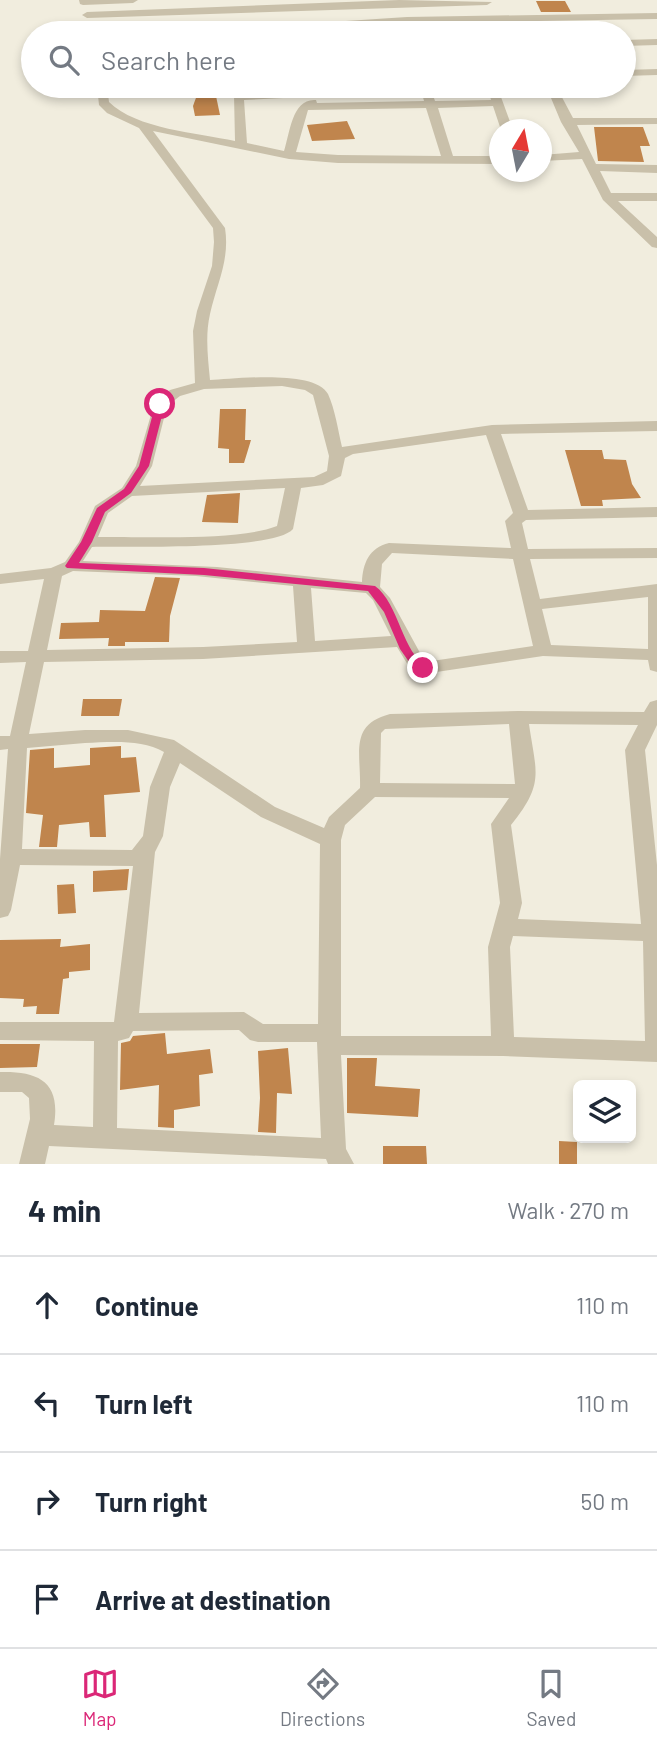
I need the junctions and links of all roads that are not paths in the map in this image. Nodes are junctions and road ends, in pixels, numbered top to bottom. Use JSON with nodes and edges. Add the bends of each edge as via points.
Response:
{"nodes":[{"id":1,"x":133,"y":0,"type":"edge"},
{"id":2,"x":236,"y":0,"type":"edge"},
{"id":3,"x":83,"y":1,"type":"edge"},
{"id":4,"x":489,"y":1,"type":"edge"},
{"id":5,"x":404,"y":2,"type":"edge"},
{"id":6,"x":328,"y":4,"type":"edge"},
{"id":7,"x":243,"y":10,"type":"junction"},
{"id":8,"x":218,"y":11,"type":"junction"},
{"id":9,"x":657,"y":16,"type":"edge"},
{"id":10,"x":407,"y":20,"type":"joint"},
{"id":11,"x":478,"y":20,"type":"junction"},
{"id":12,"x":220,"y":21,"type":"edge"},
{"id":13,"x":333,"y":21,"type":"edge"},
{"id":14,"x":389,"y":21,"type":"edge"},
{"id":15,"x":636,"y":42,"type":"edge"},
{"id":16,"x":643,"y":42,"type":"junction"},
{"id":17,"x":657,"y":42,"type":"edge"},
{"id":18,"x":657,"y":66,"type":"edge"},
{"id":19,"x":657,"y":72,"type":"edge"},
{"id":20,"x":636,"y":73,"type":"edge"},
{"id":21,"x":103,"y":98,"type":"edge"},
{"id":22,"x":237,"y":98,"type":"edge"},
{"id":23,"x":314,"y":98,"type":"edge"},
{"id":24,"x":430,"y":98,"type":"edge"},
{"id":25,"x":495,"y":98,"type":"edge"},
{"id":26,"x":556,"y":98,"type":"edge"},
{"id":27,"x":496,"y":103,"type":"junction"},
{"id":28,"x":433,"y":105,"type":"junction"},
{"id":29,"x":303,"y":107,"type":"junction"},
{"id":30,"x":503,"y":119,"type":"edge"},
{"id":31,"x":657,"y":121,"type":"edge"},
{"id":32,"x":567,"y":122,"type":"junction"},
{"id":33,"x":143,"y":125,"type":"junction"},
{"id":34,"x":241,"y":146,"type":"junction"},
{"id":35,"x":289,"y":155,"type":"junction"},
{"id":36,"x":552,"y":159,"type":"edge"},
{"id":37,"x":489,"y":160,"type":"edge"},
{"id":38,"x":449,"y":161,"type":"junction"},
{"id":39,"x":589,"y":161,"type":"junction"},
{"id":40,"x":657,"y":169,"type":"edge"},
{"id":41,"x":607,"y":197,"type":"junction"},
{"id":42,"x":657,"y":197,"type":"edge"},
{"id":43,"x":656,"y":243,"type":"edge"},
{"id":44,"x":203,"y":385,"type":"junction"},
{"id":45,"x":492,"y":430,"type":"junction"},
{"id":46,"x":655,"y":431,"type":"edge"},
{"id":47,"x":337,"y":456,"type":"junction"},
{"id":48,"x":294,"y":483,"type":"junction"},
{"id":49,"x":128,"y":491,"type":"junction"},
{"id":50,"x":657,"y":512,"type":"edge"},
{"id":51,"x":522,"y":515,"type":"junction"},
{"id":52,"x":87,"y":542,"type":"junction"},
{"id":53,"x":657,"y":552,"type":"edge"},
{"id":54,"x":520,"y":554,"type":"junction"},
{"id":55,"x":62,"y":570,"type":"junction"},
{"id":56,"x":0,"y":579,"type":"edge"},
{"id":57,"x":302,"y":582,"type":"junction"},
{"id":58,"x":371,"y":588,"type":"junction"},
{"id":59,"x":657,"y":590,"type":"edge"},
{"id":60,"x":530,"y":605,"type":"junction"},
{"id":61,"x":403,"y":642,"type":"junction"},
{"id":62,"x":306,"y":645,"type":"junction"},
{"id":63,"x":543,"y":650,"type":"junction"},
{"id":64,"x":35,"y":656,"type":"junction"},
{"id":65,"x":0,"y":657,"type":"edge"},
{"id":66,"x":657,"y":659,"type":"edge"},
{"id":67,"x":655,"y":714,"type":"edge"},
{"id":68,"x":518,"y":717,"type":"junction"},
{"id":69,"x":9,"y":743,"type":"edge"},
{"id":70,"x":175,"y":750,"type":"junction"},
{"id":71,"x":370,"y":790,"type":"junction"},
{"id":72,"x":523,"y":791,"type":"junction"},
{"id":73,"x":331,"y":840,"type":"junction"},
{"id":74,"x":145,"y":853,"type":"junction"},
{"id":75,"x":11,"y":856,"type":"junction"},
{"id":76,"x":0,"y":910,"type":"edge"},
{"id":77,"x":503,"y":927,"type":"junction"},
{"id":78,"x":655,"y":939,"type":"edge"},
{"id":79,"x":117,"y":1027,"type":"junction"},
{"id":80,"x":0,"y":1031,"type":"edge"},
{"id":81,"x":329,"y":1039,"type":"junction"},
{"id":82,"x":503,"y":1046,"type":"junction"},
{"id":83,"x":657,"y":1051,"type":"edge"},
{"id":84,"x":0,"y":1082,"type":"edge"},
{"id":85,"x":38,"y":1135,"type":"junction"},
{"id":86,"x":105,"y":1138,"type":"junction"},
{"id":87,"x":337,"y":1156,"type":"edge"},
{"id":88,"x":32,"y":1164,"type":"edge"}],
"edges":[{"from":1,"to":3,"type":"street"},
{"from":2,"to":7,"type":"street"},
{"from":3,"to":8,"type":"street","via":[[87,20]]},
{"from":4,"to":5,"type":"street"},
{"from":4,"to":11,"type":"street"},
{"from":5,"to":6,"type":"street"},
{"from":6,"to":7,"type":"street"},
{"from":6,"to":13,"type":"street"},
{"from":7,"to":8,"type":"street"},
{"from":8,"to":12,"type":"street"},
{"from":9,"to":11,"type":"street"},
{"from":10,"to":11,"type":"street"},
{"from":10,"to":14,"type":"street"},
{"from":15,"to":16,"type":"street"},
{"from":16,"to":17,"type":"street"},
{"from":16,"to":18,"type":"street"},
{"from":19,"to":20,"type":"street"},
{"from":21,"to":33,"type":"street","via":[[111,111]]},
{"from":22,"to":34,"type":"street"},
{"from":23,"to":29,"type":"street"},
{"from":24,"to":28,"type":"street"},
{"from":25,"to":27,"type":"street"},
{"from":26,"to":32,"type":"street"},
{"from":27,"to":28,"type":"street"},
{"from":27,"to":30,"type":"street"},
{"from":28,"to":29,"type":"street"},
{"from":28,"to":38,"type":"street"},
{"from":29,"to":35,"type":"street"},
{"from":31,"to":32,"type":"street"},
{"from":32,"to":39,"type":"street"},
{"from":33,"to":34,"type":"street"},
{"from":33,"to":44,"type":"street","via":[[219,228],[223,245],[201,324]]},
{"from":34,"to":35,"type":"street"},
{"from":35,"to":38,"type":"street"},
{"from":36,"to":39,"type":"street"},
{"from":37,"to":38,"type":"street"},
{"from":39,"to":40,"type":"street"},
{"from":39,"to":41,"type":"street"},
{"from":41,"to":42,"type":"street"},
{"from":41,"to":43,"type":"street"},
{"from":44,"to":47,"type":"street","via":[[298,383],[313,387],[320,393]]},
{"from":44,"to":49,"type":"street","via":[[175,393],[160,404],[144,466]]},
{"from":45,"to":46,"type":"street"},
{"from":45,"to":47,"type":"street","via":[[382,444]]},
{"from":45,"to":51,"type":"street"},
{"from":47,"to":48,"type":"street","via":[[334,473],[328,478]]},
{"from":48,"to":49,"type":"street"},
{"from":48,"to":52,"type":"street","via":[[281,533]]},
{"from":49,"to":52,"type":"street","via":[[101,510]]},
{"from":50,"to":51,"type":"street"},
{"from":51,"to":54,"type":"street","via":[[513,521]]},
{"from":52,"to":55,"type":"street"},
{"from":53,"to":54,"type":"street"},
{"from":54,"to":58,"type":"street","via":[[389,548],[371,563]]},
{"from":54,"to":60,"type":"street"},
{"from":55,"to":56,"type":"street"},
{"from":55,"to":57,"type":"street","via":[[204,571]]},
{"from":55,"to":64,"type":"street"},
{"from":57,"to":58,"type":"street"},
{"from":57,"to":62,"type":"street"},
{"from":58,"to":61,"type":"street"},
{"from":59,"to":60,"type":"street"},
{"from":59,"to":66,"type":"street"},
{"from":60,"to":63,"type":"street"},
{"from":61,"to":62,"type":"street"},
{"from":61,"to":63,"type":"street","via":[[423,668]]},
{"from":62,"to":64,"type":"street","via":[[203,653]]},
{"from":63,"to":66,"type":"street"},
{"from":64,"to":65,"type":"street"},
{"from":64,"to":69,"type":"street"},
{"from":67,"to":68,"type":"street"},
{"from":67,"to":78,"type":"street","via":[[635,750]]},
{"from":68,"to":71,"type":"street","via":[[379,724],[371,732]]},
{"from":68,"to":72,"type":"street","via":[[527,780]]},
{"from":69,"to":70,"type":"street","via":[[137,738],[153,739]]},
{"from":69,"to":75,"type":"street"},
{"from":70,"to":73,"type":"street","via":[[268,812]]},
{"from":70,"to":74,"type":"street","via":[[160,788],[156,825]]},
{"from":71,"to":72,"type":"street"},
{"from":71,"to":73,"type":"street","via":[[335,822]]},
{"from":72,"to":77,"type":"street","via":[[501,824],[512,903]]},
{"from":73,"to":81,"type":"street"},
{"from":74,"to":75,"type":"street","via":[[136,858]]},
{"from":74,"to":79,"type":"street"},
{"from":75,"to":76,"type":"street"},
{"from":77,"to":78,"type":"street"},
{"from":77,"to":82,"type":"street","via":[[499,947]]},
{"from":78,"to":83,"type":"street"},
{"from":79,"to":80,"type":"street"},
{"from":79,"to":81,"type":"street","via":[[244,1021],[258,1033]]},
{"from":79,"to":86,"type":"street"},
{"from":81,"to":82,"type":"street"},
{"from":81,"to":87,"type":"street"},
{"from":82,"to":83,"type":"street"},
{"from":84,"to":85,"type":"street","via":[[28,1083],[40,1091],[45,1107]]},
{"from":85,"to":86,"type":"street"},
{"from":85,"to":88,"type":"street"},
{"from":86,"to":87,"type":"street"}]}
